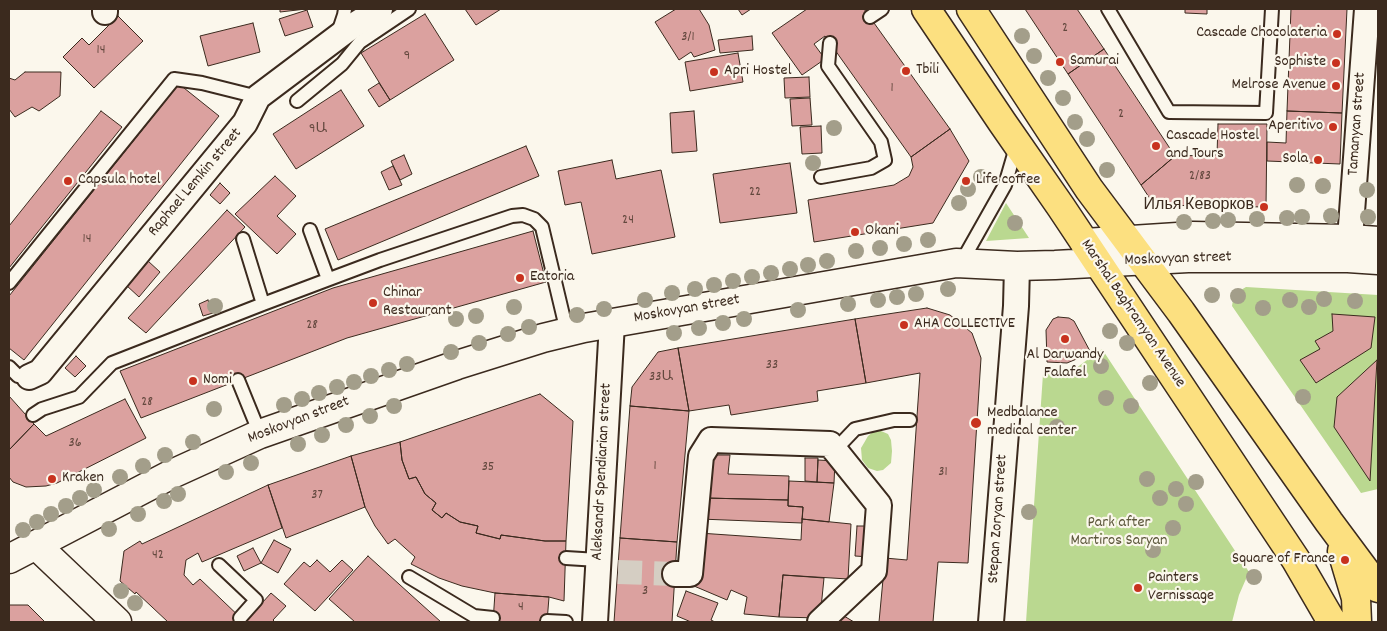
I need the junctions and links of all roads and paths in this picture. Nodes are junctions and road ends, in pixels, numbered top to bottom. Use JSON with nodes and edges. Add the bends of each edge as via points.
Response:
{"nodes":[{"id":1,"x":345,"y":9,"type":"edge"},
{"id":2,"x":380,"y":9,"type":"edge"},
{"id":3,"x":410,"y":9,"type":"edge"},
{"id":4,"x":882,"y":9,"type":"edge"},
{"id":5,"x":926,"y":9,"type":"edge"},
{"id":6,"x":971,"y":9,"type":"edge"},
{"id":7,"x":1108,"y":9,"type":"edge"},
{"id":8,"x":1272,"y":9,"type":"edge"},
{"id":9,"x":1367,"y":9,"type":"edge"},
{"id":10,"x":870,"y":17,"type":"dead end"},
{"id":11,"x":334,"y":40,"type":"junction"},
{"id":12,"x":830,"y":43,"type":"dead end"},
{"id":13,"x":258,"y":97,"type":"junction"},
{"id":14,"x":297,"y":101,"type":"dead end"},
{"id":15,"x":1017,"y":144,"type":"junction"},
{"id":16,"x":821,"y":177,"type":"dead end"},
{"id":17,"x":310,"y":230,"type":"dead end"},
{"id":18,"x":1350,"y":238,"type":"junction"},
{"id":19,"x":243,"y":239,"type":"dead end"},
{"id":20,"x":1378,"y":240,"type":"edge"},
{"id":21,"x":1135,"y":251,"type":"junction"},
{"id":22,"x":1091,"y":253,"type":"junction"},
{"id":23,"x":1378,"y":260,"type":"edge"},
{"id":24,"x":962,"y":263,"type":"junction"},
{"id":25,"x":1017,"y":266,"type":"junction"},
{"id":26,"x":328,"y":279,"type":"junction"},
{"id":27,"x":9,"y":283,"type":"edge"},
{"id":28,"x":263,"y":304,"type":"junction"},
{"id":29,"x":612,"y":323,"type":"junction"},
{"id":30,"x":567,"y":332,"type":"junction"},
{"id":31,"x":19,"y":372,"type":"edge"},
{"id":32,"x":238,"y":380,"type":"dead end"},
{"id":33,"x":33,"y":415,"type":"dead end"},
{"id":34,"x":910,"y":420,"type":"dead end"},
{"id":35,"x":260,"y":434,"type":"junction"},
{"id":36,"x":835,"y":450,"type":"junction"},
{"id":37,"x":36,"y":545,"type":"junction"},
{"id":38,"x":566,"y":558,"type":"dead end"},
{"id":39,"x":9,"y":559,"type":"edge"},
{"id":40,"x":1296,"y":560,"type":"junction"},
{"id":41,"x":219,"y":565,"type":"dead end"},
{"id":42,"x":605,"y":568,"type":"junction"},
{"id":43,"x":675,"y":574,"type":"tunnel mouth"},
{"id":44,"x":409,"y":577,"type":"dead end"},
{"id":45,"x":1367,"y":604,"type":"edge"},
{"id":46,"x":240,"y":618,"type":"dead end"},
{"id":47,"x":493,"y":618,"type":"dead end"},
{"id":48,"x":548,"y":621,"type":"edge"},
{"id":49,"x":116,"y":622,"type":"edge"},
{"id":50,"x":566,"y":622,"type":"edge"},
{"id":51,"x":595,"y":622,"type":"edge"},
{"id":52,"x":820,"y":622,"type":"edge"},
{"id":53,"x":991,"y":622,"type":"edge"},
{"id":54,"x":1332,"y":622,"type":"edge"}],
"edges":[{"from":1,"to":11,"type":"lane","via":[[341,28]]},
{"from":2,"to":11,"type":"street","name":"Raphael Lemkin street"},
{"from":3,"to":14,"type":"lane","via":[[360,42],[342,64]]},
{"from":4,"to":10,"type":"lane"},
{"from":5,"to":15,"type":"main road","name":"Marshal Baghramyan Avenue"},
{"from":6,"to":21,"type":"main road","via":[[1089,189]]},
{"from":7,"to":8,"type":"lane","via":[[1170,112],[1266,113]]},
{"from":9,"to":18,"type":"street","name":"Tamanyan street"},
{"from":11,"to":13,"type":"street","name":"Raphael Lemkin street"},
{"from":12,"to":16,"type":"lane","via":[[828,66],[881,142],[884,160],[871,168]]},
{"from":13,"to":27,"type":"lane","via":[[174,79]]},
{"from":13,"to":31,"type":"street","name":"Raphael Lemkin street","via":[[245,123],[40,372]]},
{"from":15,"to":22,"type":"main road","name":"Marshal Baghramyan Avenue"},
{"from":15,"to":24,"type":"lane","via":[[1005,185]]},
{"from":17,"to":26,"type":"lane"},
{"from":18,"to":20,"type":"main road","name":"Moskovyan street"},
{"from":18,"to":21,"type":"main road","name":"Moskovyan street","via":[[1193,236]]},
{"from":19,"to":28,"type":"lane"},
{"from":21,"to":22,"type":"main road","name":"Moskovyan street"},
{"from":21,"to":23,"type":"main road","name":"Moskovyan street","via":[[1188,258]]},
{"from":21,"to":45,"type":"main road","via":[[1330,522]]},
{"from":22,"to":25,"type":"main road","name":"Moskovyan street"},
{"from":22,"to":40,"type":"main road","name":"Marshal Baghramyan Avenue"},
{"from":24,"to":25,"type":"main road","name":"Moskovyan street"},
{"from":24,"to":29,"type":"main road","name":"Moskovyan street"},
{"from":25,"to":53,"type":"street","name":"Stepan Zoryan street"},
{"from":26,"to":28,"type":"lane"},
{"from":26,"to":30,"type":"lane","via":[[512,216],[524,216],[542,227]]},
{"from":28,"to":33,"type":"lane","via":[[216,328],[112,363],[79,397]]},
{"from":29,"to":30,"type":"main road","name":"Moskovyan street"},
{"from":29,"to":42,"type":"street","name":"Aleksandr Spendiarian street"},
{"from":30,"to":35,"type":"main road","name":"Moskovyan street","via":[[439,371]]},
{"from":32,"to":35,"type":"lane"},
{"from":34,"to":36,"type":"lane","via":[[894,420],[855,429]]},
{"from":35,"to":37,"type":"main road","name":"Moskovyan street","via":[[172,474]]},
{"from":36,"to":43,"type":"street","via":[[830,444],[711,440],[700,456],[690,574]]},
{"from":36,"to":52,"type":"street","via":[[879,505],[874,571]]},
{"from":37,"to":39,"type":"main road","name":"Moskovyan street"},
{"from":37,"to":49,"type":"main road"},
{"from":38,"to":42,"type":"lane"},
{"from":40,"to":45,"type":"main road"},
{"from":40,"to":54,"type":"main road","name":"Marshal Baghramyan Avenue"},
{"from":41,"to":46,"type":"lane","via":[[256,600]]},
{"from":42,"to":51,"type":"street","name":"Aleksandr Spendiarian street"},
{"from":44,"to":47,"type":"lane","via":[[474,616]]},
{"from":48,"to":50,"type":"lane"}]}
